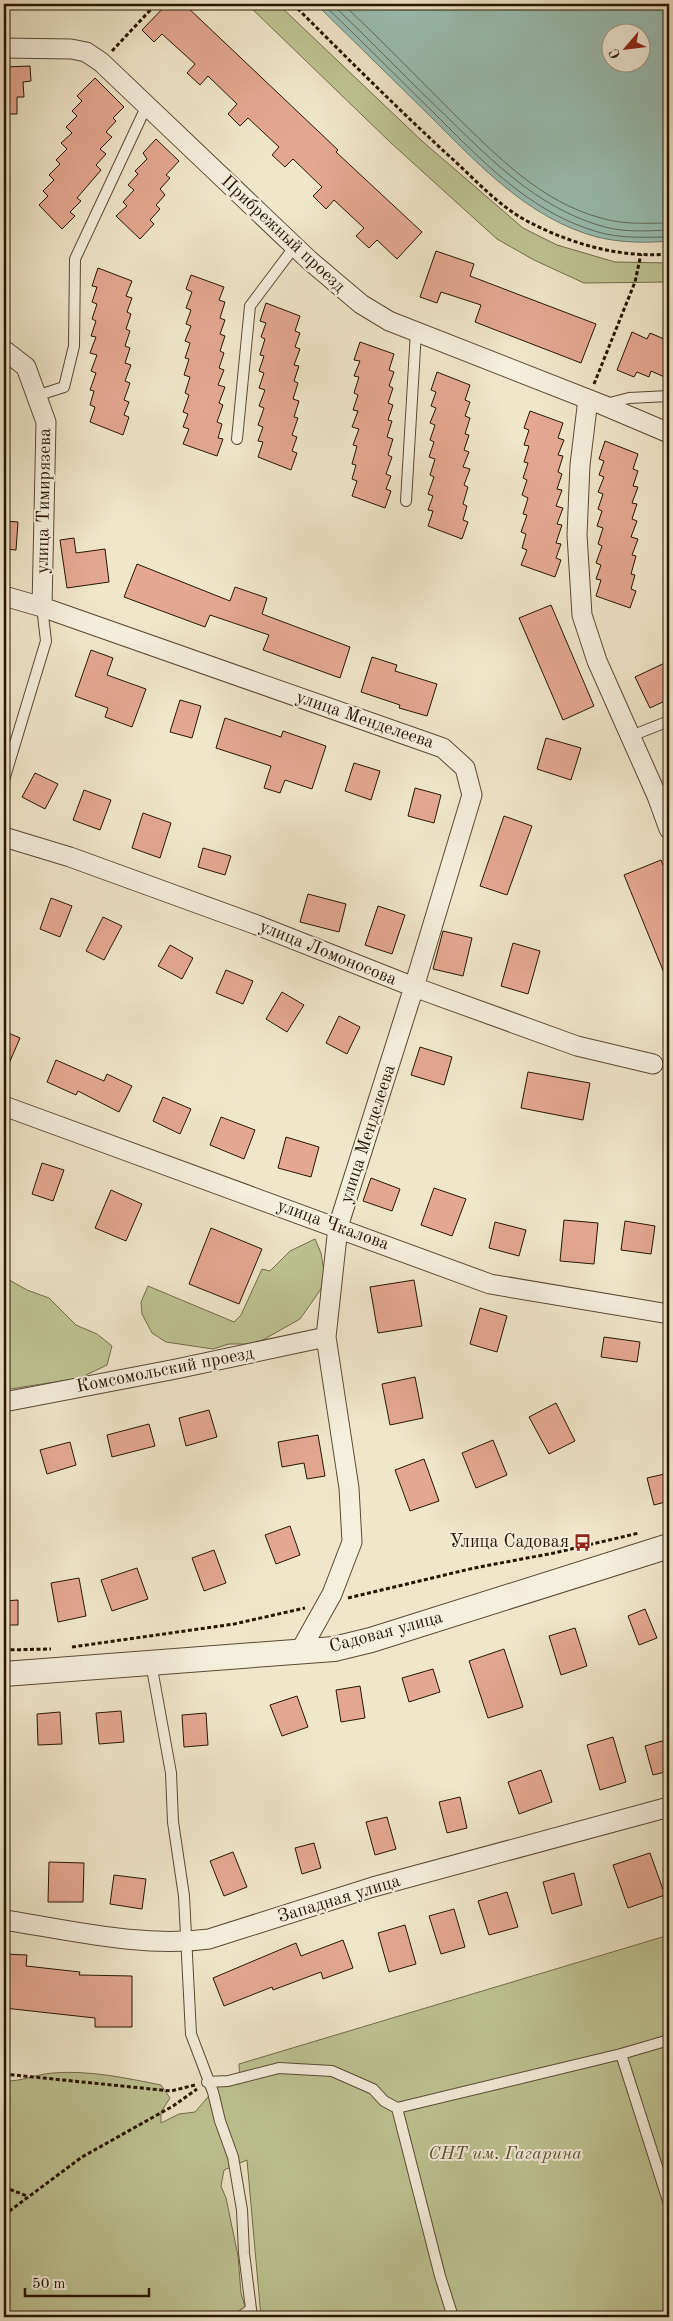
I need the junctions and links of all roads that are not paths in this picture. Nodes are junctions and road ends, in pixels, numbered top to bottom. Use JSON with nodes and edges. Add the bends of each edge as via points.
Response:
{"nodes":[{"id":1,"x":4,"y":48,"type":"edge"},
{"id":2,"x":147,"y":105,"type":"junction"},
{"id":3,"x":295,"y":246,"type":"junction"},
{"id":4,"x":416,"y":331,"type":"junction"},
{"id":5,"x":4,"y":350,"type":"edge"},
{"id":6,"x":36,"y":396,"type":"junction"},
{"id":7,"x":669,"y":396,"type":"edge"},
{"id":8,"x":596,"y":402,"type":"junction"},
{"id":9,"x":669,"y":433,"type":"edge"},
{"id":10,"x":237,"y":439,"type":"dead end"},
{"id":11,"x":406,"y":501,"type":"dead end"},
{"id":12,"x":4,"y":596,"type":"edge"},
{"id":13,"x":42,"y":606,"type":"junction"},
{"id":14,"x":669,"y":721,"type":"edge"},
{"id":15,"x":631,"y":736,"type":"junction"},
{"id":16,"x":4,"y":780,"type":"edge"},
{"id":17,"x":669,"y":829,"type":"edge"},
{"id":18,"x":4,"y":837,"type":"edge"},
{"id":19,"x":414,"y":987,"type":"junction"},
{"id":20,"x":653,"y":1064,"type":"dead end"},
{"id":21,"x":4,"y":1106,"type":"edge"},
{"id":22,"x":338,"y":1227,"type":"junction"},
{"id":23,"x":669,"y":1314,"type":"edge"},
{"id":24,"x":326,"y":1337,"type":"junction"},
{"id":25,"x":4,"y":1402,"type":"edge"},
{"id":26,"x":669,"y":1546,"type":"edge"},
{"id":27,"x":299,"y":1653,"type":"junction"},
{"id":28,"x":150,"y":1664,"type":"junction"},
{"id":29,"x":4,"y":1674,"type":"edge"},
{"id":30,"x":669,"y":1807,"type":"edge"},
{"id":31,"x":4,"y":1920,"type":"edge"},
{"id":32,"x":187,"y":1942,"type":"junction"},
{"id":33,"x":669,"y":2040,"type":"edge"},
{"id":34,"x":621,"y":2054,"type":"junction"},
{"id":35,"x":208,"y":2082,"type":"junction"},
{"id":36,"x":397,"y":2108,"type":"junction"},
{"id":37,"x":669,"y":2204,"type":"edge"},
{"id":38,"x":252,"y":2313,"type":"edge"},
{"id":39,"x":240,"y":2317,"type":"edge"},
{"id":40,"x":454,"y":2317,"type":"edge"}],
"edges":[{"from":1,"to":2,"type":"street","name":"Прибрежный проезд","via":[[86,52]]},
{"from":2,"to":3,"type":"street","name":"Прибрежный проезд"},
{"from":2,"to":6,"type":"lane","via":[[75,259],[74,346],[64,387]]},
{"from":3,"to":4,"type":"street","name":"Прибрежный проезд","via":[[361,304],[389,321]]},
{"from":3,"to":10,"type":"lane","via":[[250,306]]},
{"from":4,"to":8,"type":"street","name":"Прибрежный проезд"},
{"from":4,"to":11,"type":"lane"},
{"from":5,"to":6,"type":"street","name":"улица Тимирязева","via":[[26,367]]},
{"from":6,"to":13,"type":"street","name":"улица Тимирязева","via":[[46,422]]},
{"from":7,"to":8,"type":"lane"},
{"from":8,"to":9,"type":"street","name":"Прибрежный проезд"},
{"from":8,"to":15,"type":"street","via":[[580,465],[577,527],[582,615],[598,662]]},
{"from":12,"to":13,"type":"street","name":"улица Менделеева"},
{"from":13,"to":16,"type":"lane","via":[[46,641]]},
{"from":13,"to":19,"type":"street","name":"улица Менделеева","via":[[443,748],[465,768],[472,795]]},
{"from":14,"to":15,"type":"lane"},
{"from":15,"to":17,"type":"street"},
{"from":18,"to":19,"type":"street","name":"улица Ломоносова","via":[[70,857],[229,915]]},
{"from":19,"to":20,"type":"street","name":"улица Ломоносова","via":[[577,1046]]},
{"from":19,"to":22,"type":"street","name":"улица Менделеева"},
{"from":21,"to":22,"type":"street","name":"улица Чкалова"},
{"from":22,"to":23,"type":"street","name":"улица Чкалова","via":[[490,1284]]},
{"from":22,"to":24,"type":"street","name":"улица Менделеева"},
{"from":24,"to":25,"type":"street","name":"Комсомольский проезд"},
{"from":24,"to":27,"type":"street","name":"улица Менделеева","via":[[349,1488],[352,1542],[332,1594]]},
{"from":26,"to":27,"type":"street","name":"Садовая улица","via":[[371,1640]]},
{"from":27,"to":28,"type":"street","name":"Садовая улица"},
{"from":28,"to":29,"type":"street","name":"Садовая улица"},
{"from":28,"to":32,"type":"lane","via":[[171,1773],[173,1822]]},
{"from":30,"to":32,"type":"street","name":"Западная улица","via":[[373,1887],[209,1939]]},
{"from":31,"to":32,"type":"street","name":"Западная улица","via":[[123,1939]]},
{"from":32,"to":35,"type":"lane","via":[[191,2034]]},
{"from":33,"to":34,"type":"lane"},
{"from":34,"to":36,"type":"lane"},
{"from":34,"to":37,"type":"lane"},
{"from":35,"to":36,"type":"lane","via":[[228,2081],[278,2068],[332,2071],[373,2089],[384,2101]]},
{"from":35,"to":38,"type":"lane","via":[[233,2157],[242,2210]]},
{"from":36,"to":40,"type":"lane","via":[[440,2276]]},
{"from":38,"to":39,"type":"lane"}]}
